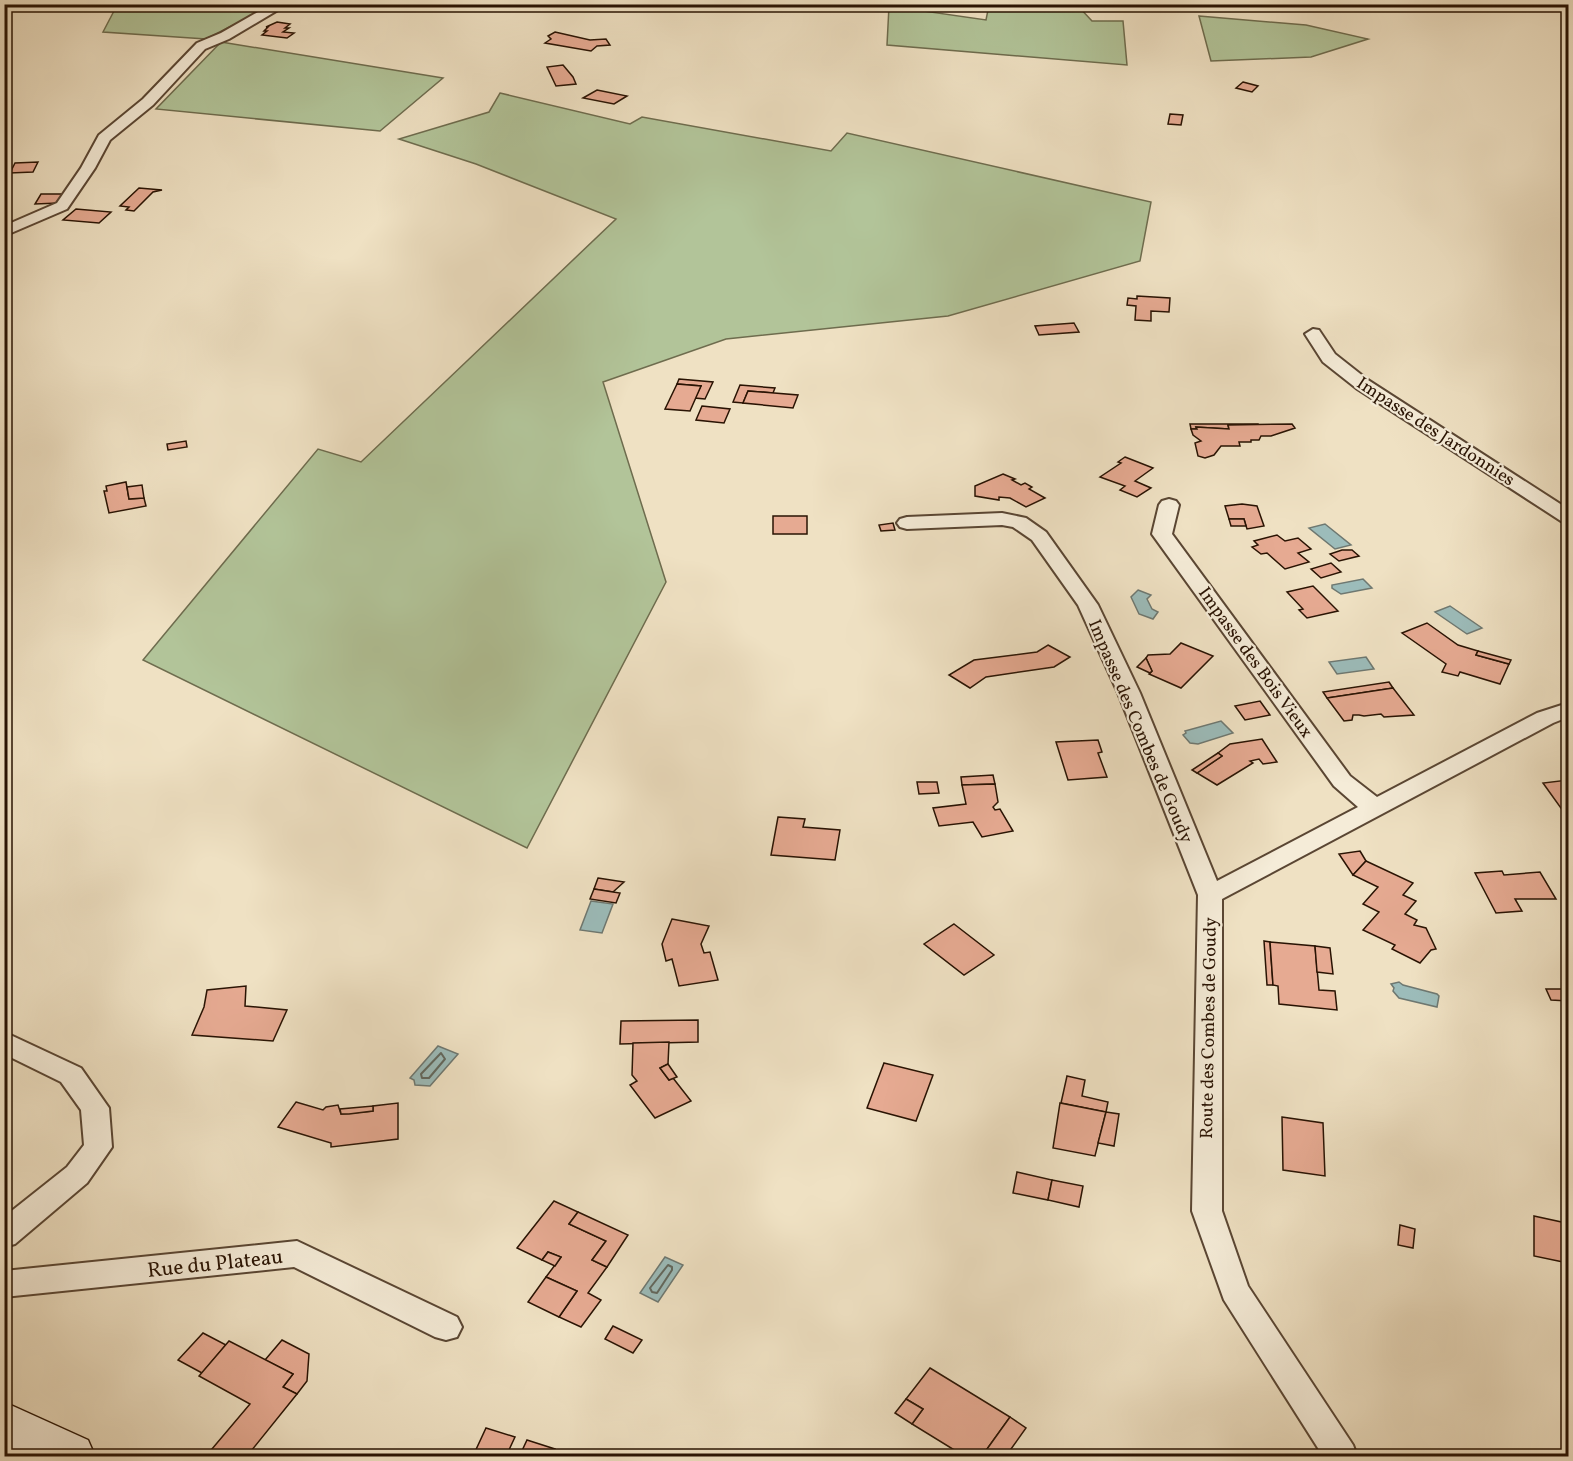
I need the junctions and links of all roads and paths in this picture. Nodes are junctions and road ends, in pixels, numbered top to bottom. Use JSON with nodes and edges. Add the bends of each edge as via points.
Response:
{"nodes":[{"id":1,"x":282,"y":4,"type":"edge"},
{"id":2,"x":4,"y":232,"type":"edge"},
{"id":3,"x":1313,"y":334,"type":"dead end"},
{"id":4,"x":1169,"y":505,"type":"dead end"},
{"id":5,"x":1569,"y":517,"type":"edge"},
{"id":6,"x":907,"y":523,"type":"dead end"},
{"id":7,"x":1569,"y":710,"type":"edge"},
{"id":8,"x":1375,"y":808,"type":"junction"},
{"id":9,"x":1210,"y":895,"type":"junction"},
{"id":10,"x":4,"y":1042,"type":"edge"},
{"id":11,"x":4,"y":1235,"type":"edge"},
{"id":12,"x":4,"y":1284,"type":"edge"},
{"id":13,"x":446,"y":1327,"type":"dead end"},
{"id":14,"x":4,"y":1423,"type":"edge"},
{"id":15,"x":71,"y":1456,"type":"edge"},
{"id":16,"x":1341,"y":1456,"type":"edge"}],
"edges":[{"from":1,"to":2,"type":"street","via":[[201,46],[148,102],[104,138],[62,206]]},
{"from":3,"to":5,"type":"street","name":"Impasse des Jardonnies","via":[[1329,357],[1362,384]]},
{"from":4,"to":8,"type":"street","name":"Impasse des Bois Vieux","via":[[1162,534],[1342,781]]},
{"from":6,"to":9,"type":"street","name":"Impasse des Combes de Goudy","via":[[1002,519],[1019,522],[1039,536],[1092,615],[1129,693]]},
{"from":7,"to":8,"type":"street","name":"Route des Combes de Goudy","via":[[1545,718]]},
{"from":8,"to":9,"type":"street","name":"Route des Combes de Goudy"},
{"from":9,"to":16,"type":"street","name":"Route des Combes de Goudy","via":[[1207,1211],[1235,1291]]},
{"from":10,"to":11,"type":"street","via":[[71,1075],[95,1108],[98,1147],[77,1175]]},
{"from":12,"to":13,"type":"street","name":"Rue du Plateau","via":[[297,1254]]},
{"from":14,"to":15,"type":"street"}]}
